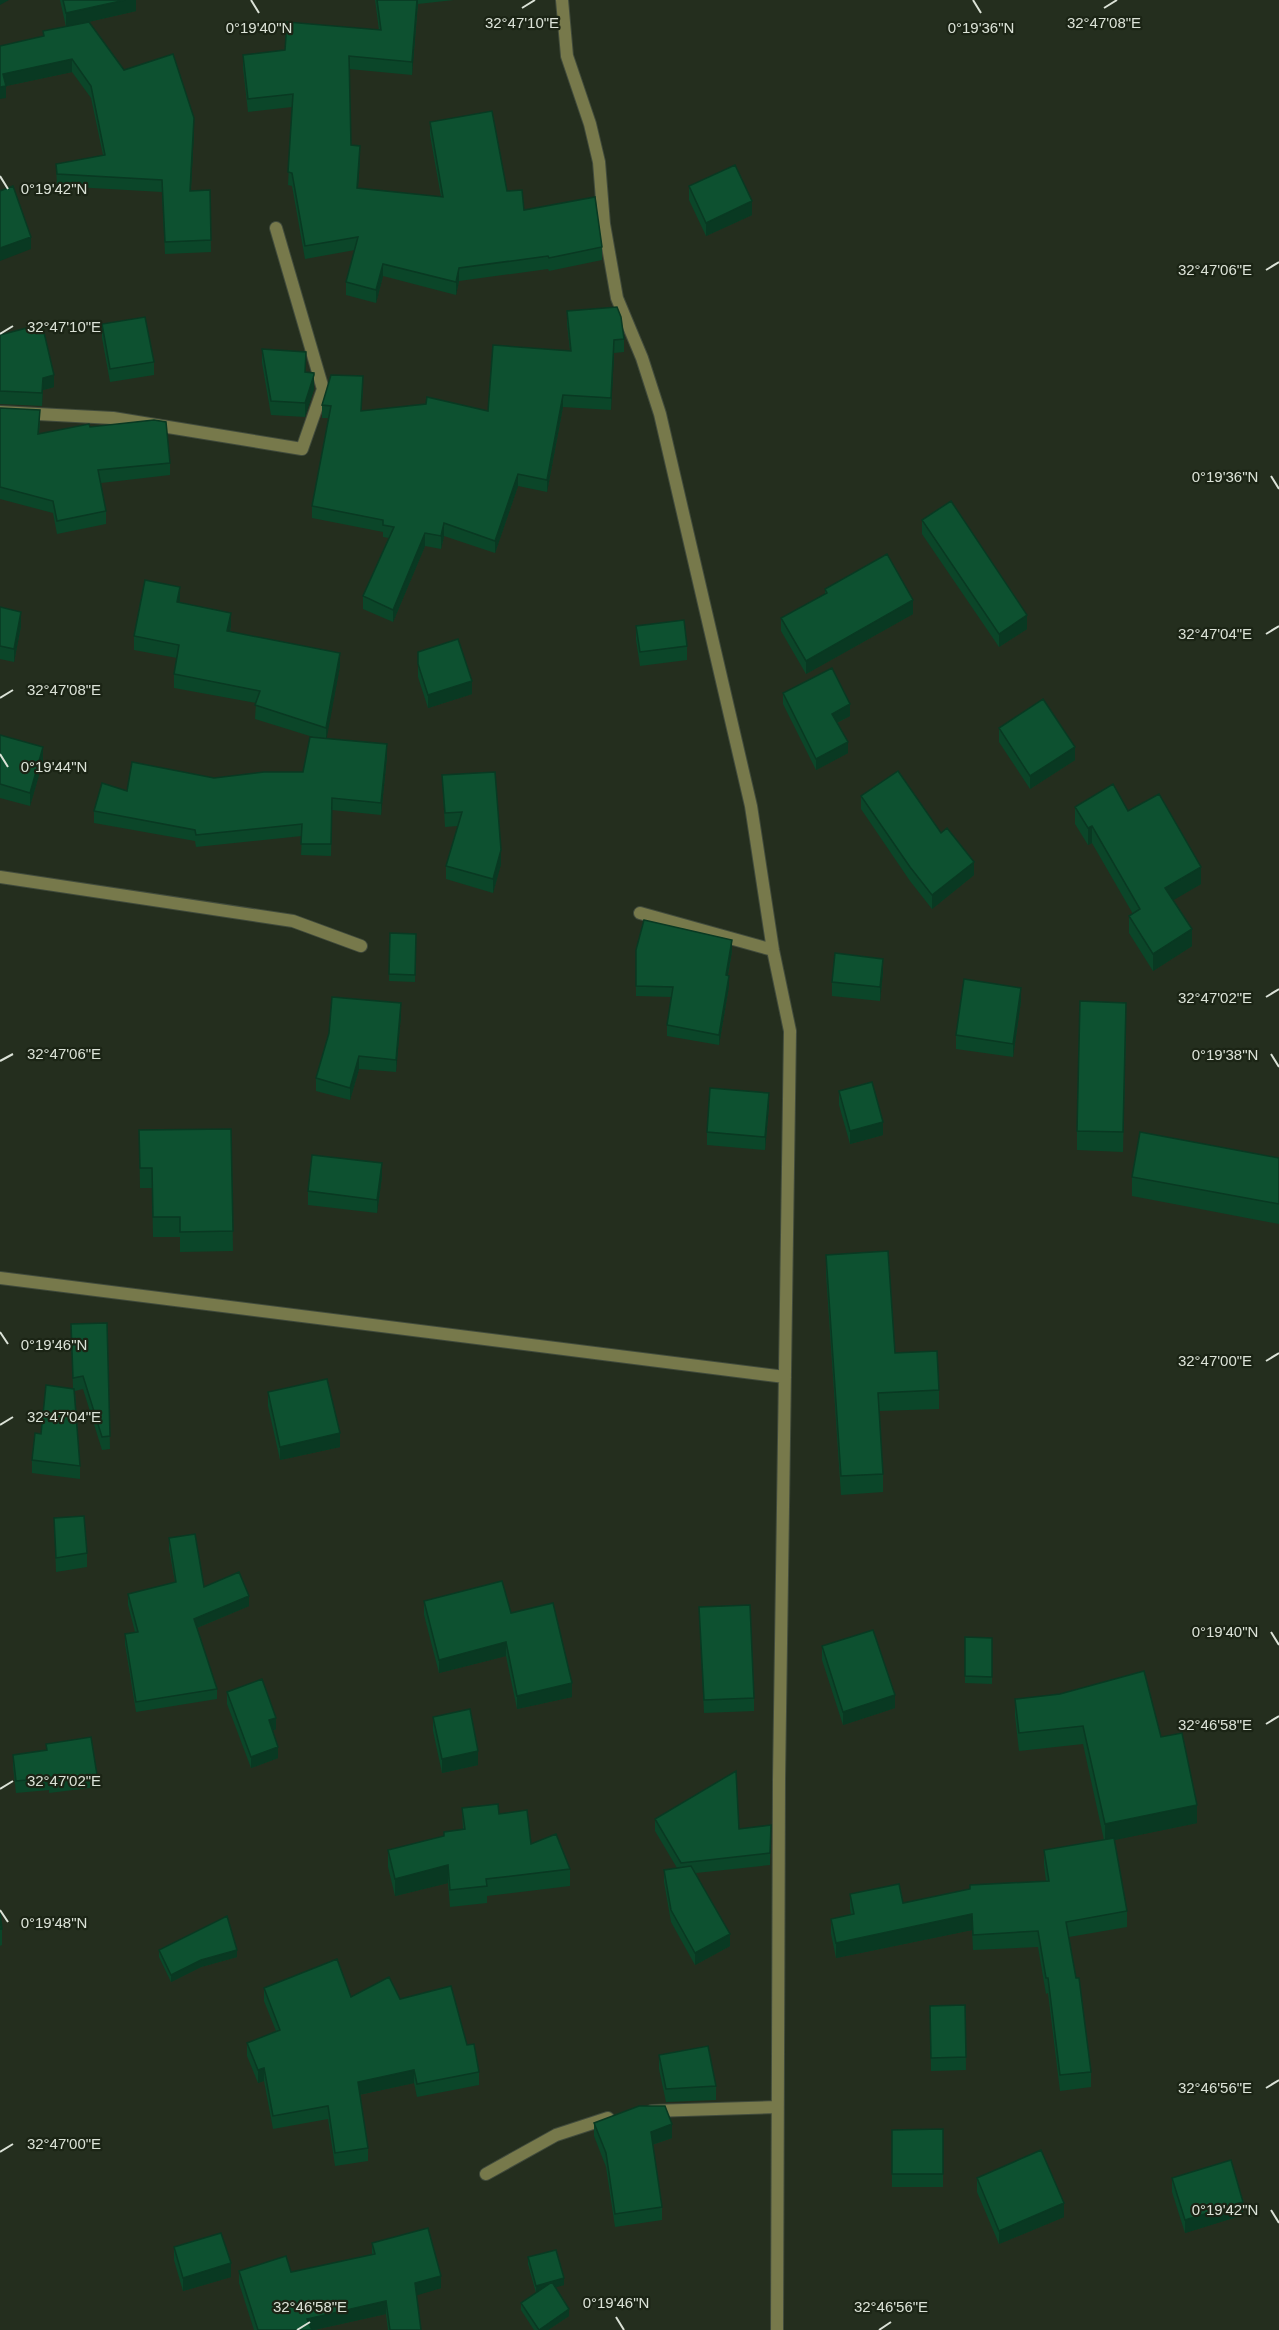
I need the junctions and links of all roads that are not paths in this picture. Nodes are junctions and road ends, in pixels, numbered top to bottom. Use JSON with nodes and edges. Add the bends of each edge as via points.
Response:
{"nodes":[{"id":1,"x":562,"y":0,"type":"edge"},
{"id":2,"x":276,"y":228,"type":"dead end"},
{"id":3,"x":0,"y":412,"type":"edge"},
{"id":4,"x":0,"y":877,"type":"edge"},
{"id":5,"x":640,"y":913,"type":"dead end"},
{"id":6,"x":361,"y":946,"type":"dead end"},
{"id":7,"x":773,"y":950,"type":"junction"},
{"id":8,"x":0,"y":1278,"type":"edge"},
{"id":9,"x":785,"y":1377,"type":"junction"},
{"id":10,"x":776,"y":2107,"type":"junction"},
{"id":11,"x":640,"y":2111,"type":"edge"},
{"id":12,"x":618,"y":2115,"type":"edge"},
{"id":13,"x":486,"y":2174,"type":"dead end"},
{"id":14,"x":777,"y":2330,"type":"edge"}],
"edges":[{"from":1,"to":7,"type":"street","via":[[567,56],[599,162],[604,224],[617,298],[660,414],[751,806]]},
{"from":2,"to":3,"type":"street","via":[[323,390],[302,449],[113,418]]},
{"from":4,"to":6,"type":"street","via":[[293,921]]},
{"from":5,"to":7,"type":"street"},
{"from":7,"to":9,"type":"street","via":[[790,1031]]},
{"from":8,"to":9,"type":"street"},
{"from":9,"to":10,"type":"street"},
{"from":10,"to":11,"type":"street"},
{"from":10,"to":14,"type":"street"},
{"from":12,"to":13,"type":"street","via":[[556,2135]]}]}
